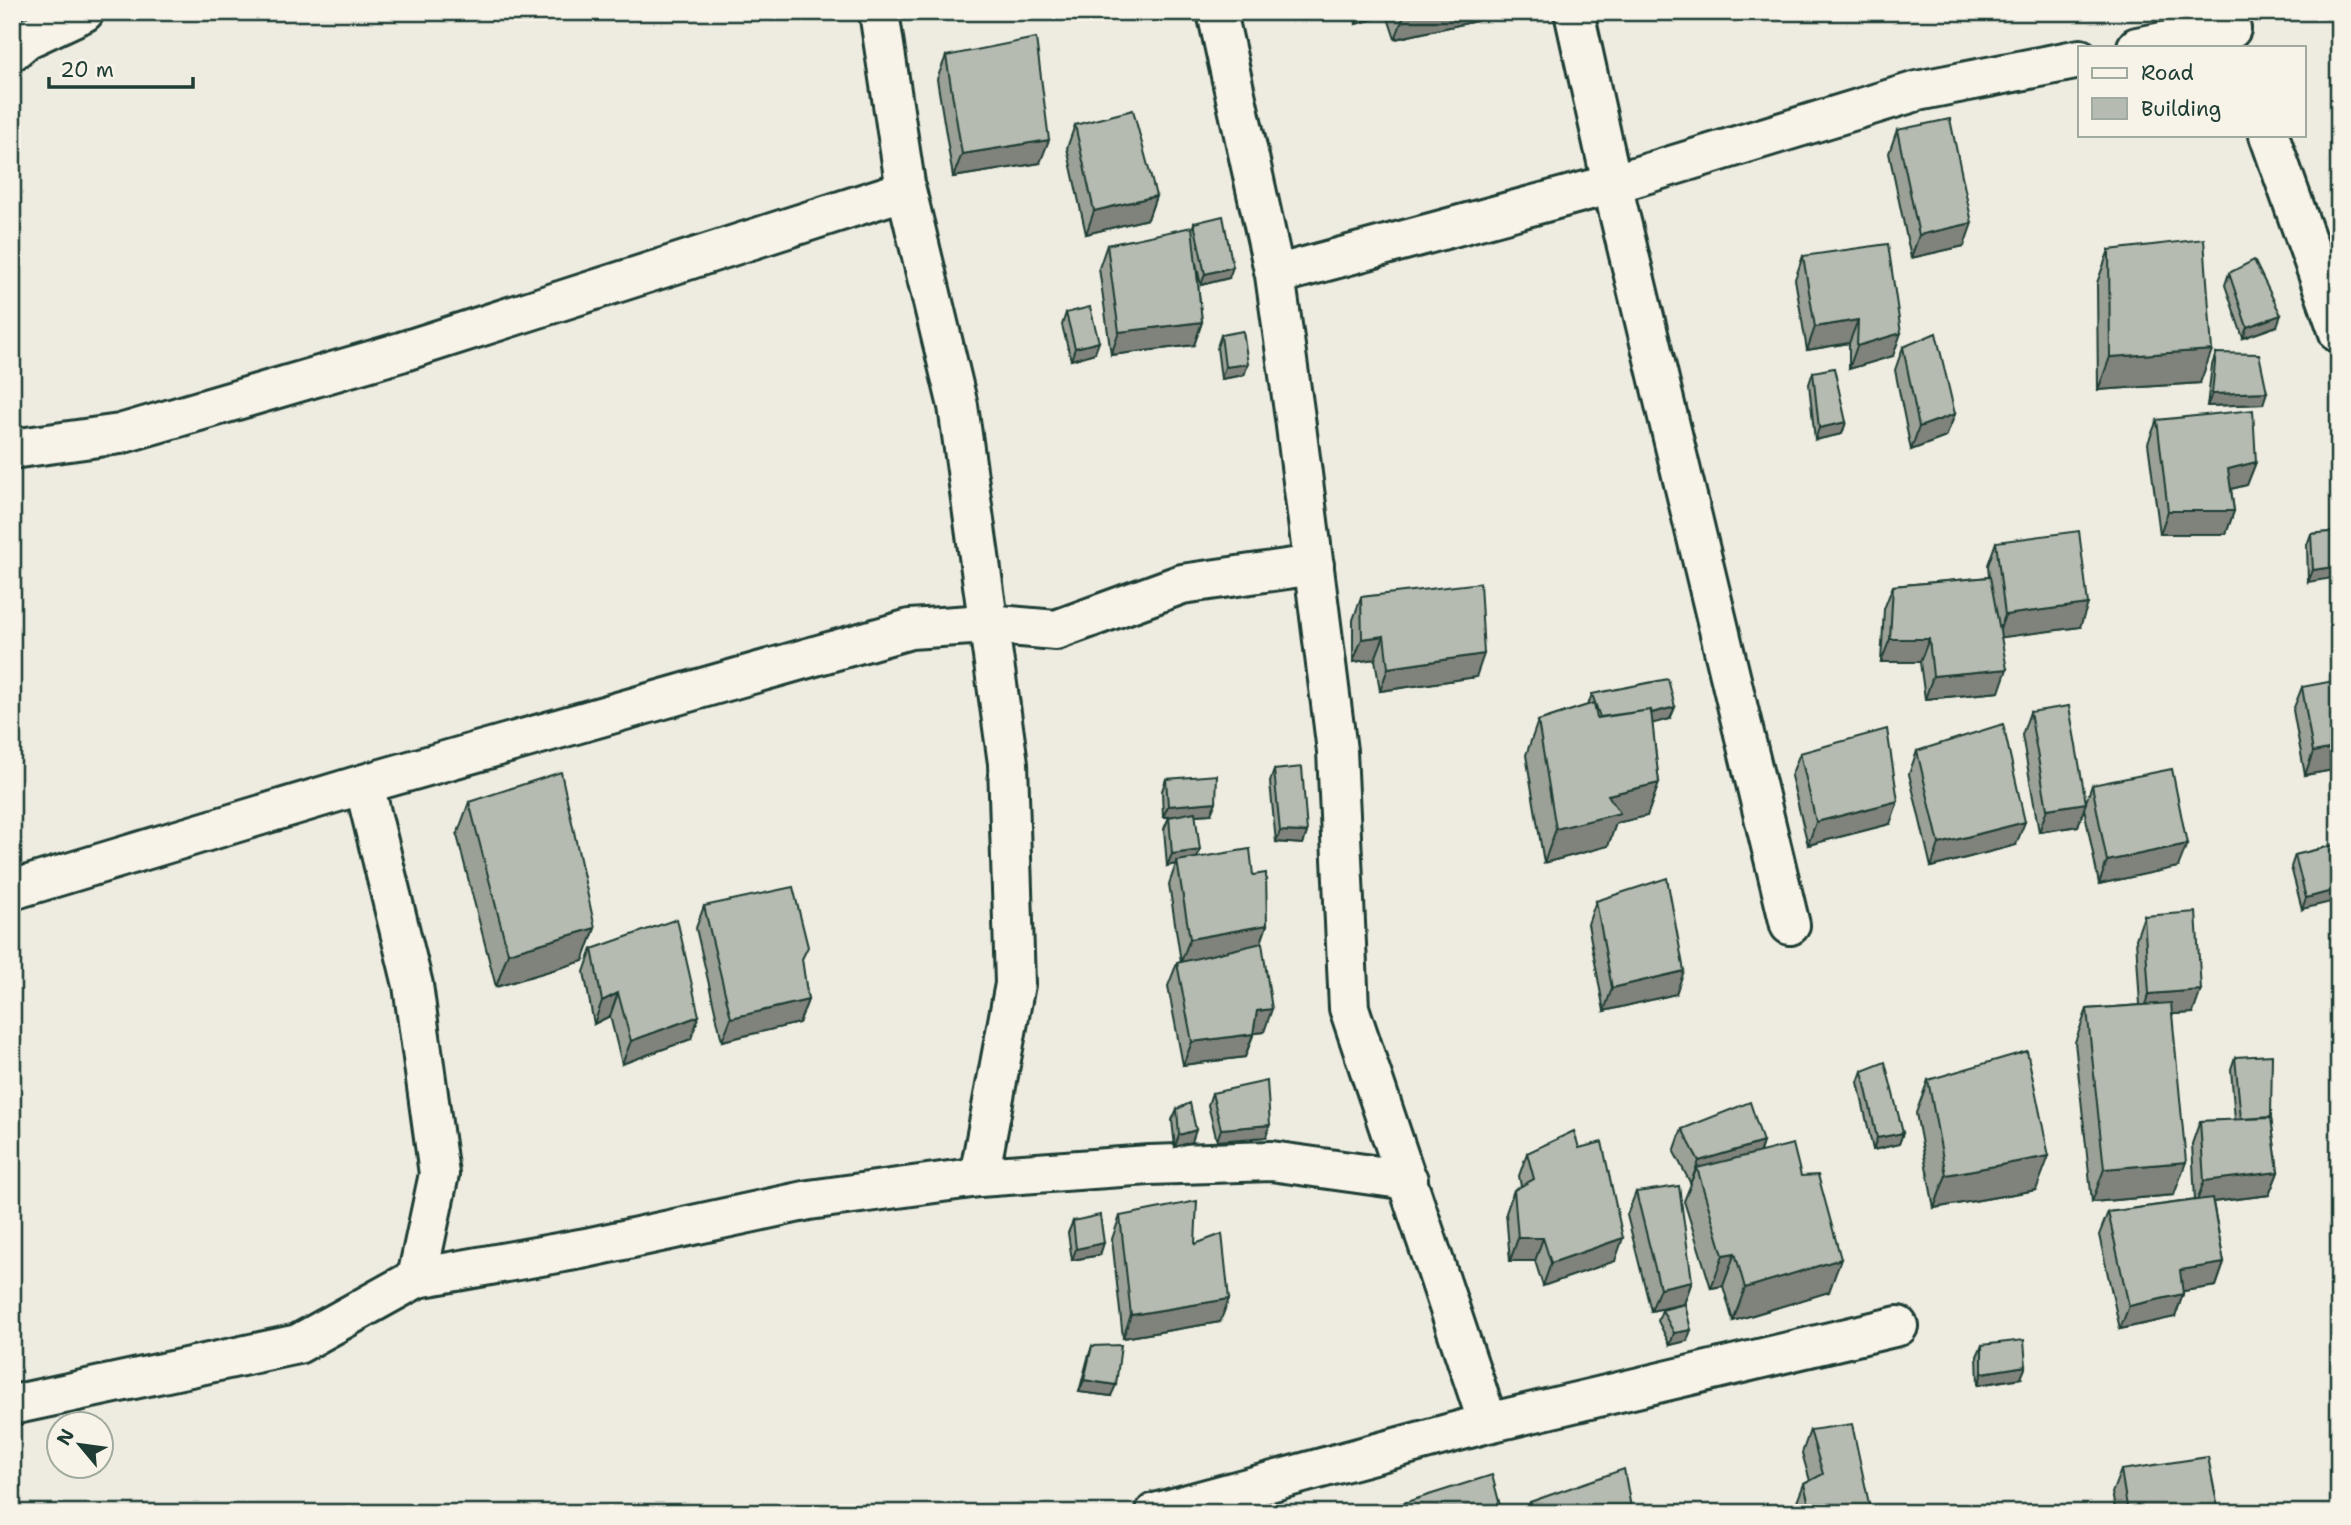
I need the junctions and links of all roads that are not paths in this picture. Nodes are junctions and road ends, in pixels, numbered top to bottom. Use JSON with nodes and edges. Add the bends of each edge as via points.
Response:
{"nodes":[{"id":1,"x":84,"y":12,"type":"edge"},
{"id":2,"x":879,"y":12,"type":"edge"},
{"id":3,"x":1217,"y":12,"type":"edge"},
{"id":4,"x":1574,"y":12,"type":"edge"},
{"id":5,"x":2232,"y":29,"type":"edge"},
{"id":6,"x":2142,"y":46,"type":"edge"},
{"id":7,"x":12,"y":51,"type":"edge"},
{"id":8,"x":2078,"y":59,"type":"edge"},
{"id":9,"x":2269,"y":136,"type":"edge"},
{"id":10,"x":1612,"y":184,"type":"junction"},
{"id":11,"x":906,"y":190,"type":"junction"},
{"id":12,"x":1275,"y":275,"type":"junction"},
{"id":13,"x":2339,"y":333,"type":"edge"},
{"id":14,"x":12,"y":449,"type":"edge"},
{"id":15,"x":1314,"y":565,"type":"junction"},
{"id":16,"x":987,"y":624,"type":"junction"},
{"id":17,"x":364,"y":784,"type":"junction"},
{"id":18,"x":12,"y":890,"type":"edge"},
{"id":19,"x":1790,"y":925,"type":"dead end"},
{"id":20,"x":979,"y":1177,"type":"junction"},
{"id":21,"x":1408,"y":1180,"type":"junction"},
{"id":22,"x":417,"y":1278,"type":"junction"},
{"id":23,"x":1898,"y":1326,"type":"dead end"},
{"id":24,"x":12,"y":1405,"type":"edge"},
{"id":25,"x":1488,"y":1423,"type":"junction"},
{"id":26,"x":1155,"y":1513,"type":"edge"}],
"edges":[{"from":1,"to":7,"type":"street","via":[[26,39]]},
{"from":2,"to":11,"type":"street"},
{"from":3,"to":12,"type":"street"},
{"from":4,"to":10,"type":"street"},
{"from":5,"to":6,"type":"street"},
{"from":8,"to":10,"type":"street","via":[[1917,91]]},
{"from":9,"to":13,"type":"street"},
{"from":10,"to":12,"type":"street"},
{"from":10,"to":19,"type":"street"},
{"from":11,"to":14,"type":"street","via":[[414,348],[120,434]]},
{"from":11,"to":16,"type":"street","via":[[958,406]]},
{"from":12,"to":15,"type":"street"},
{"from":15,"to":16,"type":"street","via":[[1182,584],[1056,630]]},
{"from":15,"to":21,"type":"street","via":[[1338,751],[1349,1008]]},
{"from":16,"to":17,"type":"street","via":[[910,629]]},
{"from":16,"to":20,"type":"street","via":[[1008,763],[1015,984]]},
{"from":17,"to":18,"type":"street"},
{"from":17,"to":22,"type":"street","via":[[413,985],[439,1174]]},
{"from":20,"to":21,"type":"street","via":[[1271,1161]]},
{"from":20,"to":22,"type":"street","via":[[810,1200]]},
{"from":21,"to":25,"type":"street"},
{"from":22,"to":24,"type":"street","via":[[298,1344]]},
{"from":23,"to":25,"type":"street"},
{"from":25,"to":26,"type":"street"}]}
